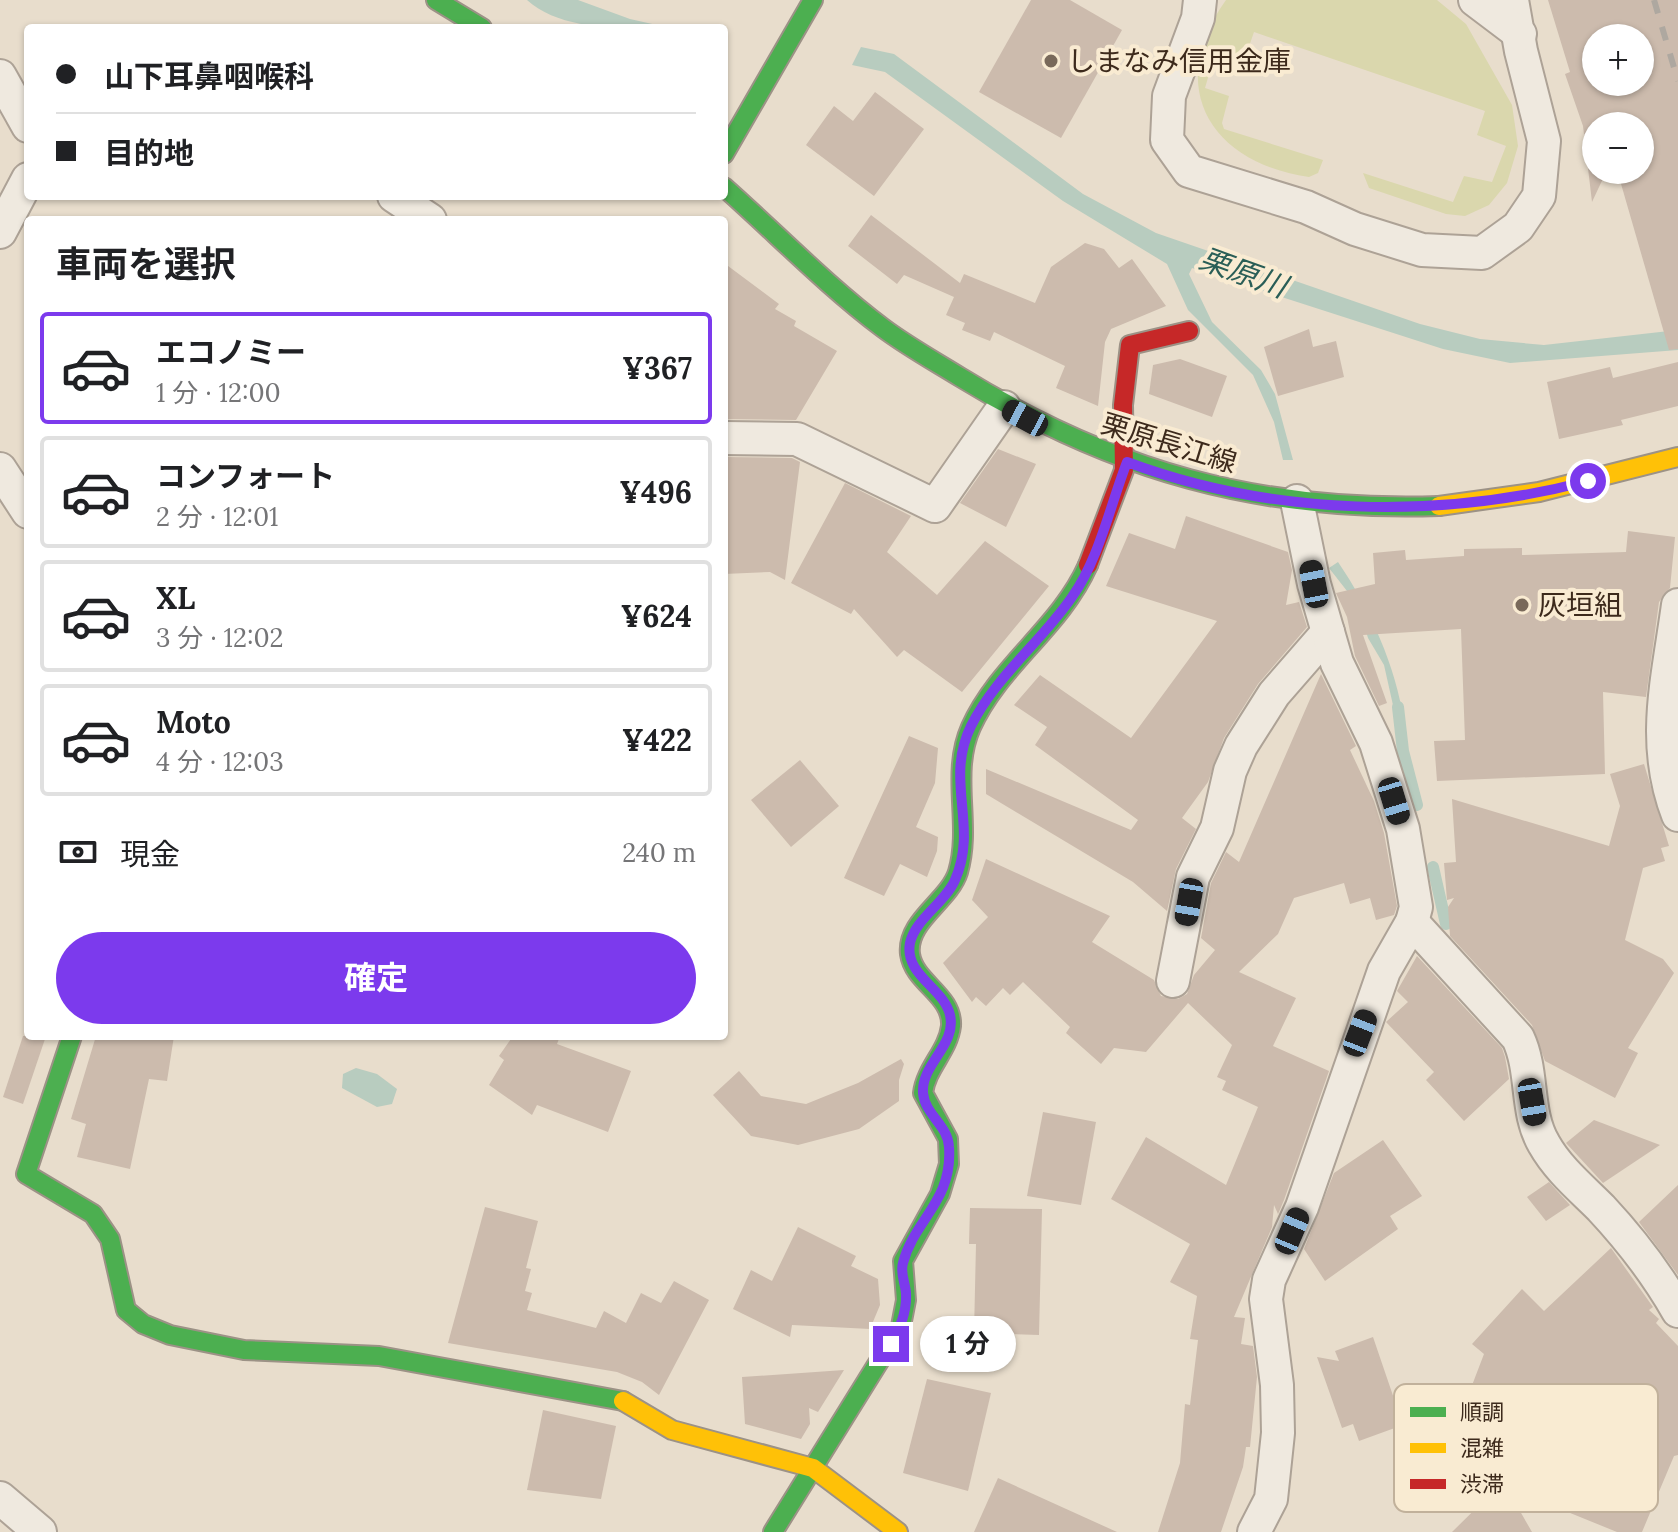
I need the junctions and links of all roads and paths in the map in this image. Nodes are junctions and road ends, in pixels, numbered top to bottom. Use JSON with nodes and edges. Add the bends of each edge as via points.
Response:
{"nodes":[{"id":1,"x":813,"y":0,"type":"edge"},
{"id":2,"x":1475,"y":0,"type":"edge"},
{"id":3,"x":1512,"y":0,"type":"edge"},
{"id":4,"x":1202,"y":6,"type":"edge"},
{"id":5,"x":436,"y":11,"type":"edge"},
{"id":6,"x":481,"y":17,"type":"edge"},
{"id":7,"x":1520,"y":34,"type":"junction"},
{"id":8,"x":0,"y":76,"type":"edge"},
{"id":9,"x":24,"y":119,"type":"edge"},
{"id":10,"x":728,"y":147,"type":"edge"},
{"id":11,"x":24,"y":187,"type":"edge"},
{"id":12,"x":400,"y":200,"type":"edge"},
{"id":13,"x":729,"y":203,"type":"edge"},
{"id":14,"x":424,"y":216,"type":"edge"},
{"id":15,"x":0,"y":232,"type":"edge"},
{"id":16,"x":1189,"y":331,"type":"dead end"},
{"id":17,"x":1004,"y":407,"type":"junction"},
{"id":18,"x":728,"y":438,"type":"edge"},
{"id":19,"x":1678,"y":457,"type":"edge"},
{"id":20,"x":1127,"y":462,"type":"junction"},
{"id":21,"x":0,"y":469,"type":"edge"},
{"id":22,"x":1297,"y":501,"type":"junction"},
{"id":23,"x":24,"y":506,"type":"edge"},
{"id":24,"x":1678,"y":605,"type":"edge"},
{"id":25,"x":1328,"y":632,"type":"junction"},
{"id":26,"x":1678,"y":815,"type":"edge"},
{"id":27,"x":1412,"y":922,"type":"junction"},
{"id":28,"x":1173,"y":981,"type":"dead end"},
{"id":29,"x":71,"y":1040,"type":"edge"},
{"id":30,"x":1678,"y":1311,"type":"edge"},
{"id":31,"x":813,"y":1468,"type":"junction"},
{"id":32,"x":0,"y":1498,"type":"edge"},
{"id":33,"x":40,"y":1532,"type":"edge"},
{"id":34,"x":773,"y":1532,"type":"edge"},
{"id":35,"x":898,"y":1532,"type":"edge"},
{"id":36,"x":1254,"y":1532,"type":"edge"}],
"edges":[{"from":1,"to":10,"type":"street"},
{"from":2,"to":7,"type":"street"},
{"from":3,"to":7,"type":"street"},
{"from":4,"to":7,"type":"street","via":[[1169,96],[1167,140],[1189,171],[1422,250],[1482,253],[1518,227],[1539,196],[1544,141]]},
{"from":5,"to":6,"type":"street"},
{"from":8,"to":9,"type":"street"},
{"from":11,"to":15,"type":"street"},
{"from":12,"to":14,"type":"street"},
{"from":13,"to":17,"type":"street","name":"栗原長江線","via":[[883,328]]},
{"from":16,"to":20,"type":"street","via":[[1130,345],[1123,406]]},
{"from":17,"to":18,"type":"street","via":[[935,506],[797,439]]},
{"from":17,"to":20,"type":"street","name":"栗原長江線","via":[[1068,440]]},
{"from":19,"to":22,"type":"street","name":"栗原長江線","via":[[1558,489],[1456,505]]},
{"from":20,"to":22,"type":"street","name":"栗原長江線","via":[[1183,482]]},
{"from":20,"to":31,"type":"street","via":[[1074,595],[982,707],[959,760],[962,859],[946,896],[914,933],[910,950],[914,966],[951,1017],[951,1033],[926,1075],[923,1093],[948,1136],[948,1173],[933,1212],[903,1259],[901,1326]]},
{"from":21,"to":23,"type":"street"},
{"from":22,"to":25,"type":"street"},
{"from":24,"to":26,"type":"street","via":[[1661,731],[1667,787]]},
{"from":25,"to":27,"type":"street","via":[[1337,663],[1376,743],[1403,829],[1416,892]]},
{"from":25,"to":28,"type":"street","via":[[1274,694],[1241,746],[1217,828],[1193,877]]},
{"from":27,"to":30,"type":"street","via":[[1518,1038],[1544,1145],[1602,1210]]},
{"from":27,"to":36,"type":"street","via":[[1384,971],[1302,1207],[1269,1280],[1266,1299],[1278,1433],[1271,1499]]},
{"from":29,"to":31,"type":"street","via":[[26,1174],[93,1211],[104,1223],[112,1239],[122,1300],[127,1311],[151,1329],[210,1346],[379,1356],[612,1397],[672,1430]]},
{"from":31,"to":34,"type":"street"},
{"from":31,"to":35,"type":"street"},
{"from":32,"to":33,"type":"street"}]}
